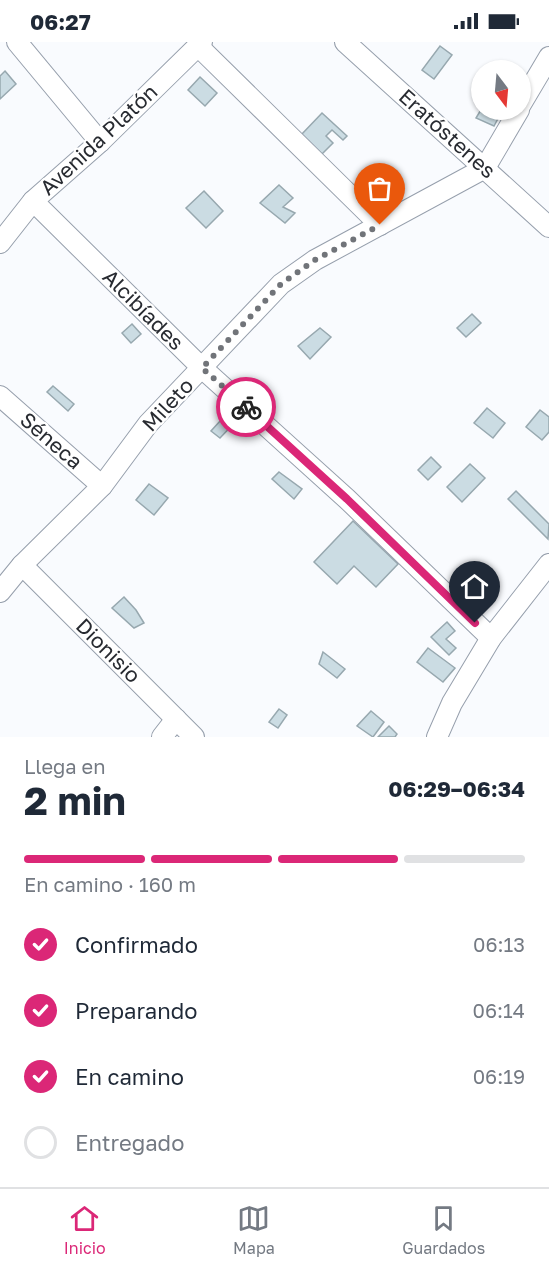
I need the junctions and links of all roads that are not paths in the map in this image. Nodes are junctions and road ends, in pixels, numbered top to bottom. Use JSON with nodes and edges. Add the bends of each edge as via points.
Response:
{"nodes":[{"id":1,"x":17,"y":42,"type":"edge"},
{"id":2,"x":345,"y":42,"type":"edge"},
{"id":3,"x":200,"y":44,"type":"edge"},
{"id":4,"x":549,"y":57,"type":"edge"},
{"id":5,"x":531,"y":89,"type":"edge"},
{"id":6,"x":513,"y":120,"type":"edge"},
{"id":7,"x":100,"y":142,"type":"junction"},
{"id":8,"x":485,"y":168,"type":"junction"},
{"id":9,"x":33,"y":201,"type":"junction"},
{"id":10,"x":380,"y":225,"type":"junction"},
{"id":11,"x":549,"y":227,"type":"edge"},
{"id":12,"x":0,"y":243,"type":"edge"},
{"id":13,"x":202,"y":368,"type":"junction"},
{"id":14,"x":0,"y":396,"type":"edge"},
{"id":15,"x":102,"y":486,"type":"junction"},
{"id":16,"x":549,"y":564,"type":"edge"},
{"id":17,"x":22,"y":565,"type":"junction"},
{"id":18,"x":0,"y":592,"type":"edge"},
{"id":19,"x":491,"y":638,"type":"junction"},
{"id":20,"x":176,"y":719,"type":"junction"},
{"id":21,"x":162,"y":737,"type":"edge"},
{"id":22,"x":194,"y":737,"type":"edge"},
{"id":23,"x":437,"y":737,"type":"edge"}],
"edges":[{"from":1,"to":7,"type":"street"},
{"from":2,"to":8,"type":"street","name":"Eratóstenes"},
{"from":3,"to":7,"type":"street","name":"Avenida Platón"},
{"from":3,"to":10,"type":"street"},
{"from":4,"to":5,"type":"street"},
{"from":6,"to":8,"type":"street"},
{"from":7,"to":9,"type":"street","name":"Avenida Platón"},
{"from":8,"to":10,"type":"street","name":"Mileto"},
{"from":8,"to":11,"type":"street","name":"Eratóstenes"},
{"from":9,"to":12,"type":"street","name":"Avenida Platón"},
{"from":9,"to":13,"type":"street","name":"Alcibíades"},
{"from":10,"to":13,"type":"street","name":"Mileto","via":[[315,260],[281,284]]},
{"from":13,"to":15,"type":"street","name":"Mileto","via":[[148,424]]},
{"from":13,"to":19,"type":"street","name":"Alcibíades","via":[[347,499]]},
{"from":14,"to":15,"type":"street","name":"Séneca"},
{"from":15,"to":17,"type":"street","name":"Mileto"},
{"from":16,"to":19,"type":"street"},
{"from":17,"to":18,"type":"street","name":"Mileto"},
{"from":17,"to":20,"type":"street","name":"Dionisio"},
{"from":19,"to":23,"type":"street","via":[[452,703]]},
{"from":20,"to":21,"type":"street"},
{"from":20,"to":22,"type":"street","name":"Dionisio"}]}
